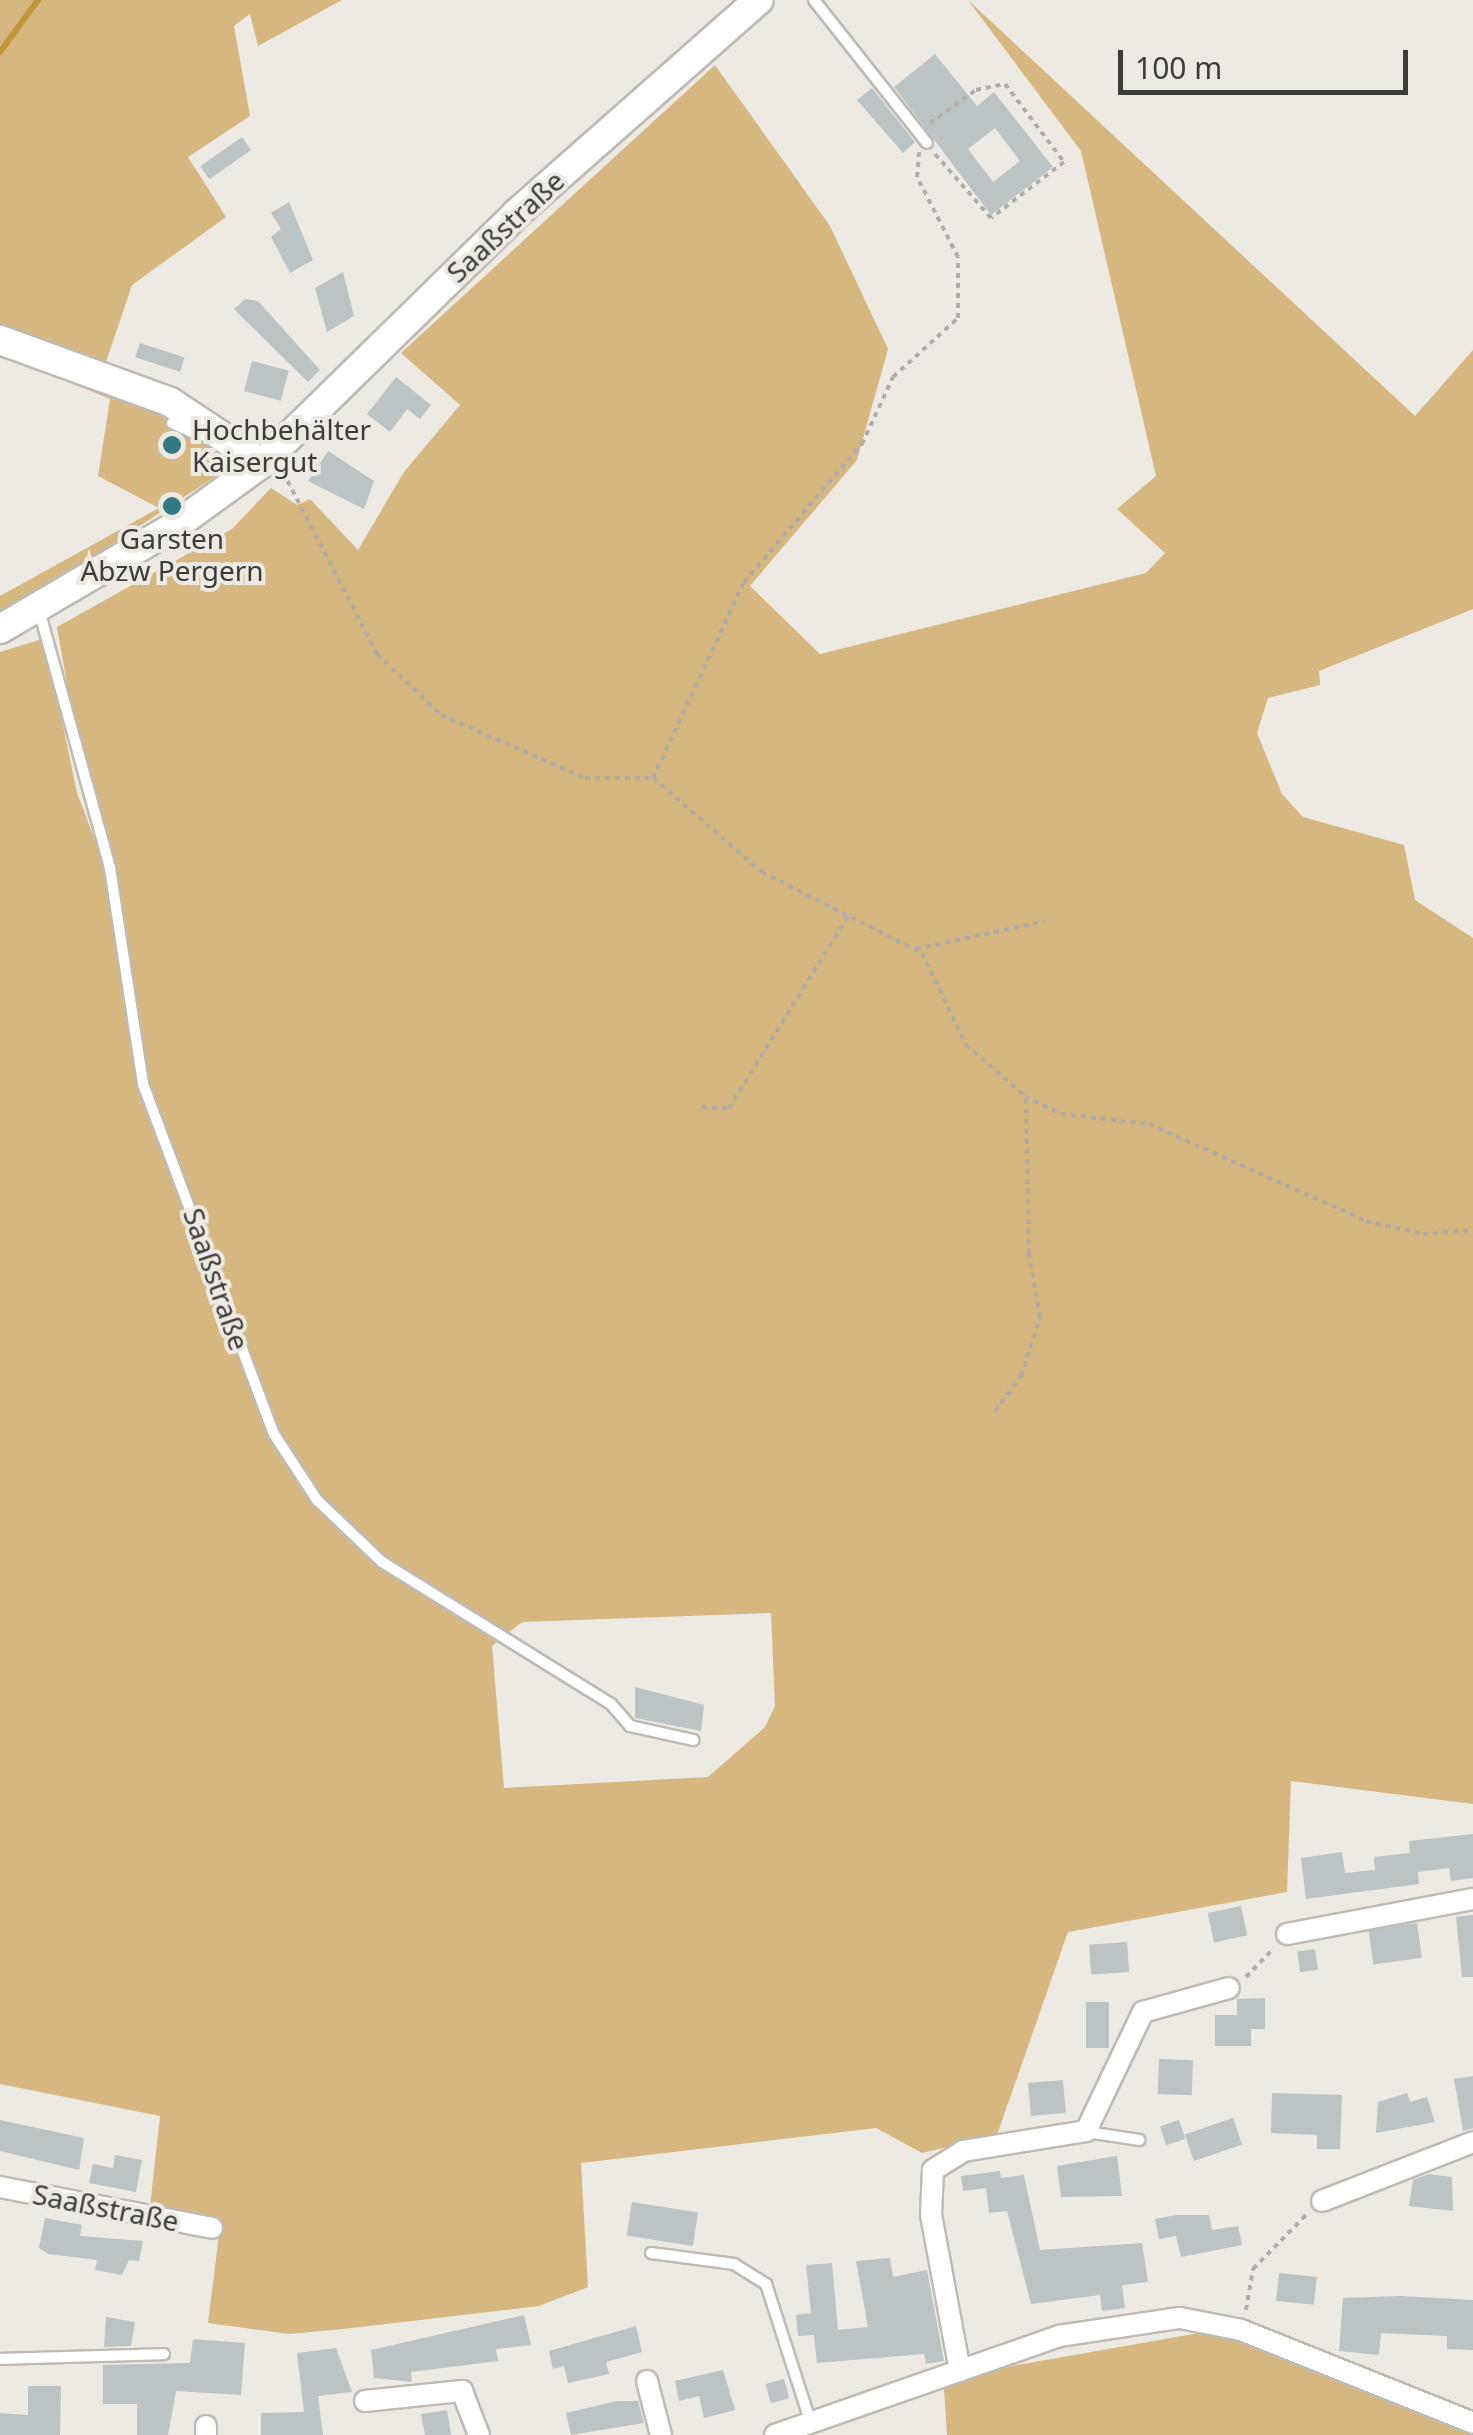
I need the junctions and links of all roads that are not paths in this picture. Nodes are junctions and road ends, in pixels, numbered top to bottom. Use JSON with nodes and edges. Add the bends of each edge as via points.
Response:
{"nodes":[{"id":1,"x":759,"y":0,"type":"edge"},
{"id":2,"x":814,"y":0,"type":"edge"},
{"id":3,"x":927,"y":143,"type":"road end"},
{"id":4,"x":0,"y":340,"type":"edge"},
{"id":5,"x":172,"y":423,"type":"dead end"},
{"id":6,"x":231,"y":438,"type":"junction"},
{"id":7,"x":268,"y":458,"type":"junction"},
{"id":8,"x":38,"y":608,"type":"junction"},
{"id":9,"x":0,"y":629,"type":"edge"},
{"id":10,"x":693,"y":1740,"type":"dead end"},
{"id":11,"x":1473,"y":1899,"type":"edge"},
{"id":12,"x":1288,"y":1934,"type":"road end"},
{"id":13,"x":1229,"y":1988,"type":"road end"},
{"id":14,"x":1086,"y":2131,"type":"junction"},
{"id":15,"x":1139,"y":2140,"type":"dead end"},
{"id":16,"x":1473,"y":2142,"type":"edge"},
{"id":17,"x":0,"y":2187,"type":"edge"},
{"id":18,"x":1322,"y":2200,"type":"road end"},
{"id":19,"x":212,"y":2228,"type":"dead end"},
{"id":20,"x":651,"y":2253,"type":"dead end"},
{"id":21,"x":164,"y":2354,"type":"dead end"},
{"id":22,"x":0,"y":2359,"type":"edge"},
{"id":23,"x":960,"y":2371,"type":"junction"},
{"id":24,"x":648,"y":2381,"type":"dead end"},
{"id":25,"x":365,"y":2401,"type":"dead end"},
{"id":26,"x":1473,"y":2422,"type":"edge"},
{"id":27,"x":812,"y":2424,"type":"junction"},
{"id":28,"x":479,"y":2435,"type":"edge"},
{"id":29,"x":661,"y":2435,"type":"edge"},
{"id":30,"x":775,"y":2435,"type":"edge"}],
"edges":[{"from":1,"to":7,"type":"street","name":"Saaßstraße","via":[[517,213]]},
{"from":2,"to":3,"type":"lane"},
{"from":4,"to":6,"type":"street","via":[[170,402]]},
{"from":5,"to":6,"type":"lane"},
{"from":6,"to":7,"type":"street"},
{"from":7,"to":8,"type":"street","name":"Saaßstraße"},
{"from":8,"to":9,"type":"street","name":"Saaßstraße"},
{"from":8,"to":10,"type":"lane","name":"Saaßstraße","via":[[110,868],[143,1084],[287,1458],[382,1562],[611,1704],[630,1726]]},
{"from":11,"to":12,"type":"street"},
{"from":13,"to":14,"type":"street","via":[[1143,2012]]},
{"from":14,"to":15,"type":"lane"},
{"from":14,"to":23,"type":"street","via":[[963,2151],[933,2170],[937,2262]]},
{"from":16,"to":18,"type":"street"},
{"from":17,"to":19,"type":"street","name":"Saaßstraße"},
{"from":20,"to":27,"type":"lane","via":[[734,2264],[766,2284]]},
{"from":21,"to":22,"type":"lane"},
{"from":23,"to":26,"type":"street","via":[[1138,2321],[1241,2330]]},
{"from":23,"to":27,"type":"street"},
{"from":24,"to":29,"type":"street"},
{"from":25,"to":28,"type":"street","via":[[462,2390]]},
{"from":27,"to":30,"type":"street"}]}
